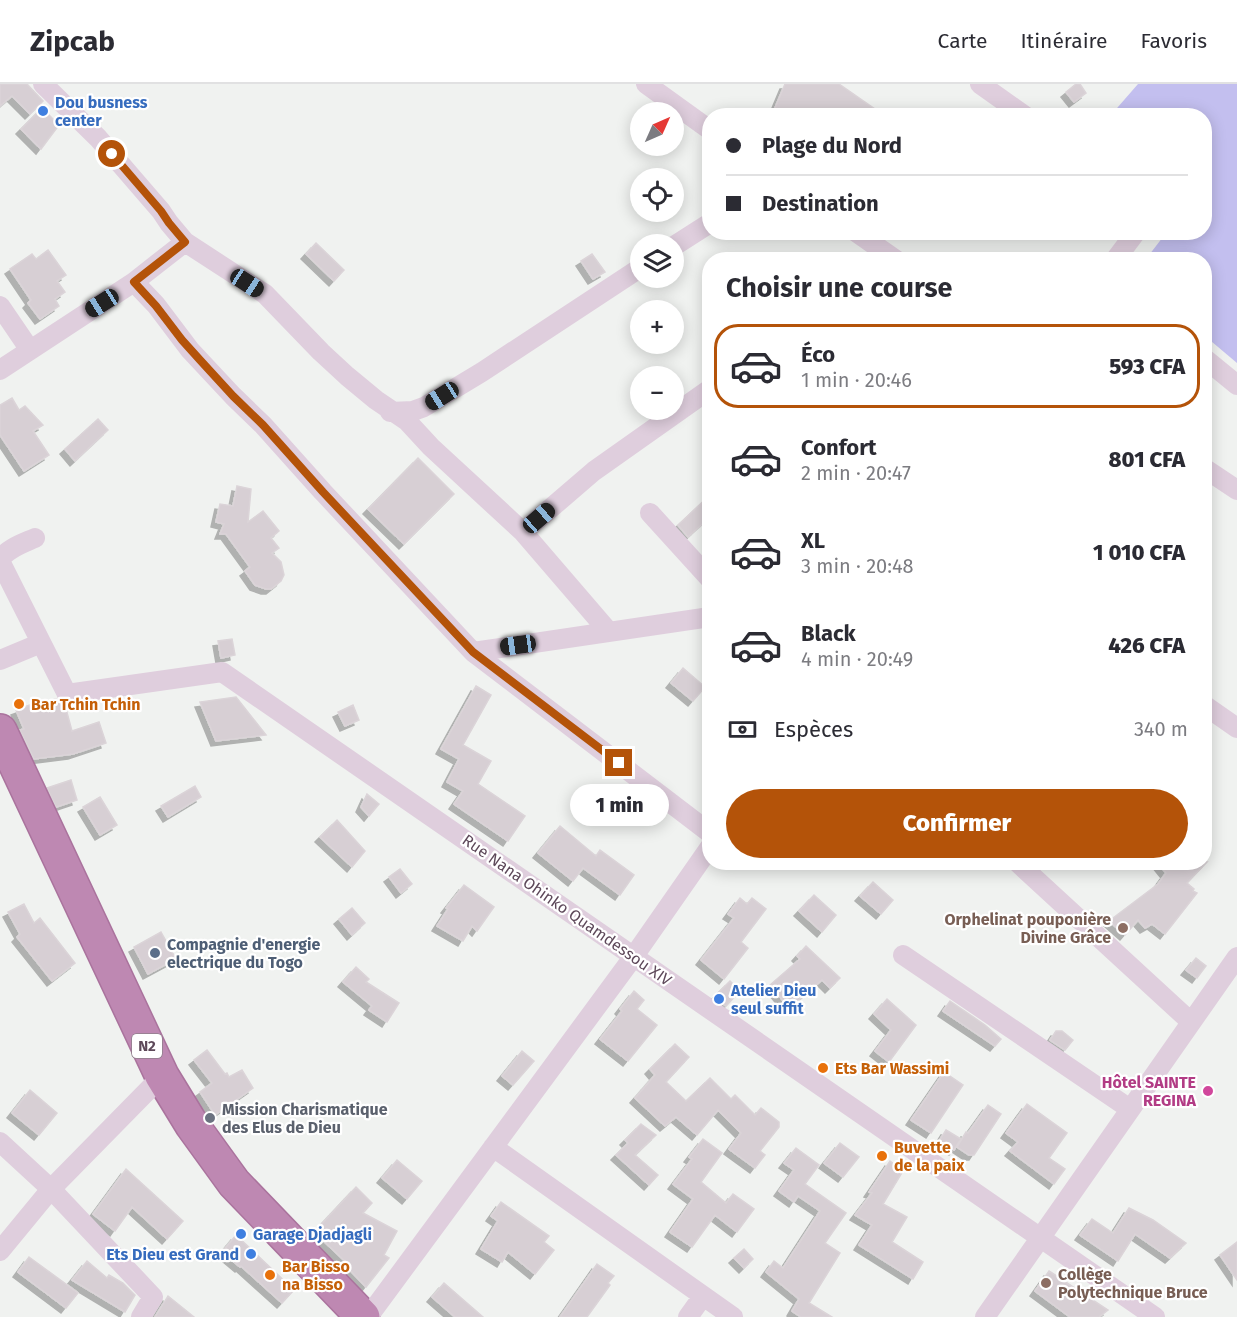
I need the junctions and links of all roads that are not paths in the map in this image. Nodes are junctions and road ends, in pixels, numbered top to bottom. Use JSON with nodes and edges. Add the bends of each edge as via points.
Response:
{"nodes":[{"id":1,"x":43,"y":84,"type":"edge"},
{"id":2,"x":646,"y":84,"type":"edge"},
{"id":3,"x":980,"y":84,"type":"edge"},
{"id":4,"x":1014,"y":108,"type":"edge"},
{"id":5,"x":702,"y":124,"type":"edge"},
{"id":6,"x":702,"y":228,"type":"edge"},
{"id":7,"x":684,"y":240,"type":"edge"},
{"id":8,"x":867,"y":240,"type":"edge"},
{"id":9,"x":185,"y":242,"type":"junction"},
{"id":10,"x":885,"y":252,"type":"edge"},
{"id":11,"x":630,"y":275,"type":"edge"},
{"id":12,"x":134,"y":282,"type":"junction"},
{"id":13,"x":0,"y":306,"type":"edge"},
{"id":14,"x":30,"y":350,"type":"junction"},
{"id":15,"x":1212,"y":365,"type":"edge"},
{"id":16,"x":0,"y":370,"type":"edge"},
{"id":17,"x":1237,"y":385,"type":"edge"},
{"id":18,"x":702,"y":396,"type":"edge"},
{"id":19,"x":387,"y":406,"type":"junction"},
{"id":20,"x":424,"y":407,"type":"junction"},
{"id":21,"x":431,"y":447,"type":"junction"},
{"id":22,"x":1212,"y":473,"type":"edge"},
{"id":23,"x":1237,"y":490,"type":"edge"},
{"id":24,"x":650,"y":513,"type":"dead end"},
{"id":25,"x":523,"y":532,"type":"junction"},
{"id":26,"x":35,"y":538,"type":"dead end"},
{"id":27,"x":702,"y":570,"type":"edge"},
{"id":28,"x":702,"y":618,"type":"edge"},
{"id":29,"x":609,"y":632,"type":"junction"},
{"id":30,"x":41,"y":643,"type":"junction"},
{"id":31,"x":473,"y":652,"type":"junction"},
{"id":32,"x":0,"y":660,"type":"edge"},
{"id":33,"x":1212,"y":711,"type":"edge"},
{"id":34,"x":1237,"y":728,"type":"edge"},
{"id":35,"x":0,"y":731,"type":"edge"},
{"id":36,"x":702,"y":827,"type":"edge"},
{"id":37,"x":702,"y":858,"type":"edge"},
{"id":38,"x":1026,"y":870,"type":"edge"},
{"id":39,"x":903,"y":955,"type":"dead end"},
{"id":40,"x":634,"y":956,"type":"junction"},
{"id":41,"x":1237,"y":957,"type":"edge"},
{"id":42,"x":1191,"y":1022,"type":"junction"},
{"id":43,"x":162,"y":1077,"type":"junction"},
{"id":44,"x":1130,"y":1109,"type":"junction"},
{"id":45,"x":0,"y":1142,"type":"edge"},
{"id":46,"x":493,"y":1147,"type":"junction"},
{"id":47,"x":51,"y":1189,"type":"junction"},
{"id":48,"x":1040,"y":1238,"type":"junction"},
{"id":49,"x":0,"y":1251,"type":"edge"},
{"id":50,"x":703,"y":1296,"type":"junction"},
{"id":51,"x":141,"y":1317,"type":"edge"},
{"id":52,"x":363,"y":1317,"type":"edge"},
{"id":53,"x":368,"y":1317,"type":"edge"},
{"id":54,"x":688,"y":1317,"type":"edge"},
{"id":55,"x":733,"y":1317,"type":"edge"},
{"id":56,"x":985,"y":1317,"type":"edge"},
{"id":57,"x":1155,"y":1317,"type":"edge"}],
"edges":[{"from":1,"to":9,"type":"street","via":[[98,138]]},
{"from":2,"to":5,"type":"street"},
{"from":3,"to":4,"type":"street"},
{"from":6,"to":7,"type":"street"},
{"from":8,"to":10,"type":"street"},
{"from":9,"to":12,"type":"street"},
{"from":9,"to":19,"type":"street","via":[[265,294],[347,376]]},
{"from":11,"to":20,"type":"street"},
{"from":12,"to":14,"type":"street"},
{"from":12,"to":31,"type":"street","via":[[200,360]]},
{"from":13,"to":14,"type":"street"},
{"from":14,"to":16,"type":"street"},
{"from":15,"to":17,"type":"street"},
{"from":18,"to":25,"type":"street","via":[[594,471]]},
{"from":19,"to":20,"type":"street","via":[[387,412]]},
{"from":19,"to":21,"type":"street"},
{"from":20,"to":21,"type":"street","via":[[422,437]]},
{"from":21,"to":25,"type":"street"},
{"from":22,"to":23,"type":"street"},
{"from":24,"to":27,"type":"street"},
{"from":25,"to":29,"type":"street"},
{"from":26,"to":30,"type":"street","via":[[20,544],[0,561]]},
{"from":28,"to":29,"type":"street"},
{"from":29,"to":31,"type":"street"},
{"from":30,"to":32,"type":"street"},
{"from":30,"to":40,"type":"street","name":"Rue Nana Ohinko Quamdessou XIV","via":[[67,694],[222,672]]},
{"from":31,"to":36,"type":"street"},
{"from":33,"to":34,"type":"street"},
{"from":35,"to":43,"type":"highway","number":"N2"},
{"from":37,"to":40,"type":"street"},
{"from":38,"to":42,"type":"street"},
{"from":39,"to":44,"type":"street"},
{"from":40,"to":46,"type":"street"},
{"from":40,"to":48,"type":"street","name":"Rue Nana Ohinko Quamdessou XIV"},
{"from":41,"to":42,"type":"street"},
{"from":42,"to":44,"type":"street"},
{"from":43,"to":47,"type":"street"},
{"from":43,"to":52,"type":"highway","number":"N2","via":[[234,1183]]},
{"from":44,"to":48,"type":"street"},
{"from":45,"to":47,"type":"street"},
{"from":46,"to":50,"type":"street"},
{"from":46,"to":53,"type":"street"},
{"from":47,"to":49,"type":"street"},
{"from":47,"to":51,"type":"street","via":[[153,1297]]},
{"from":48,"to":56,"type":"street"},
{"from":48,"to":57,"type":"street","name":"Rue Nana Ohinko Quamdessou XIV"},
{"from":50,"to":54,"type":"street"},
{"from":50,"to":55,"type":"street"}]}
